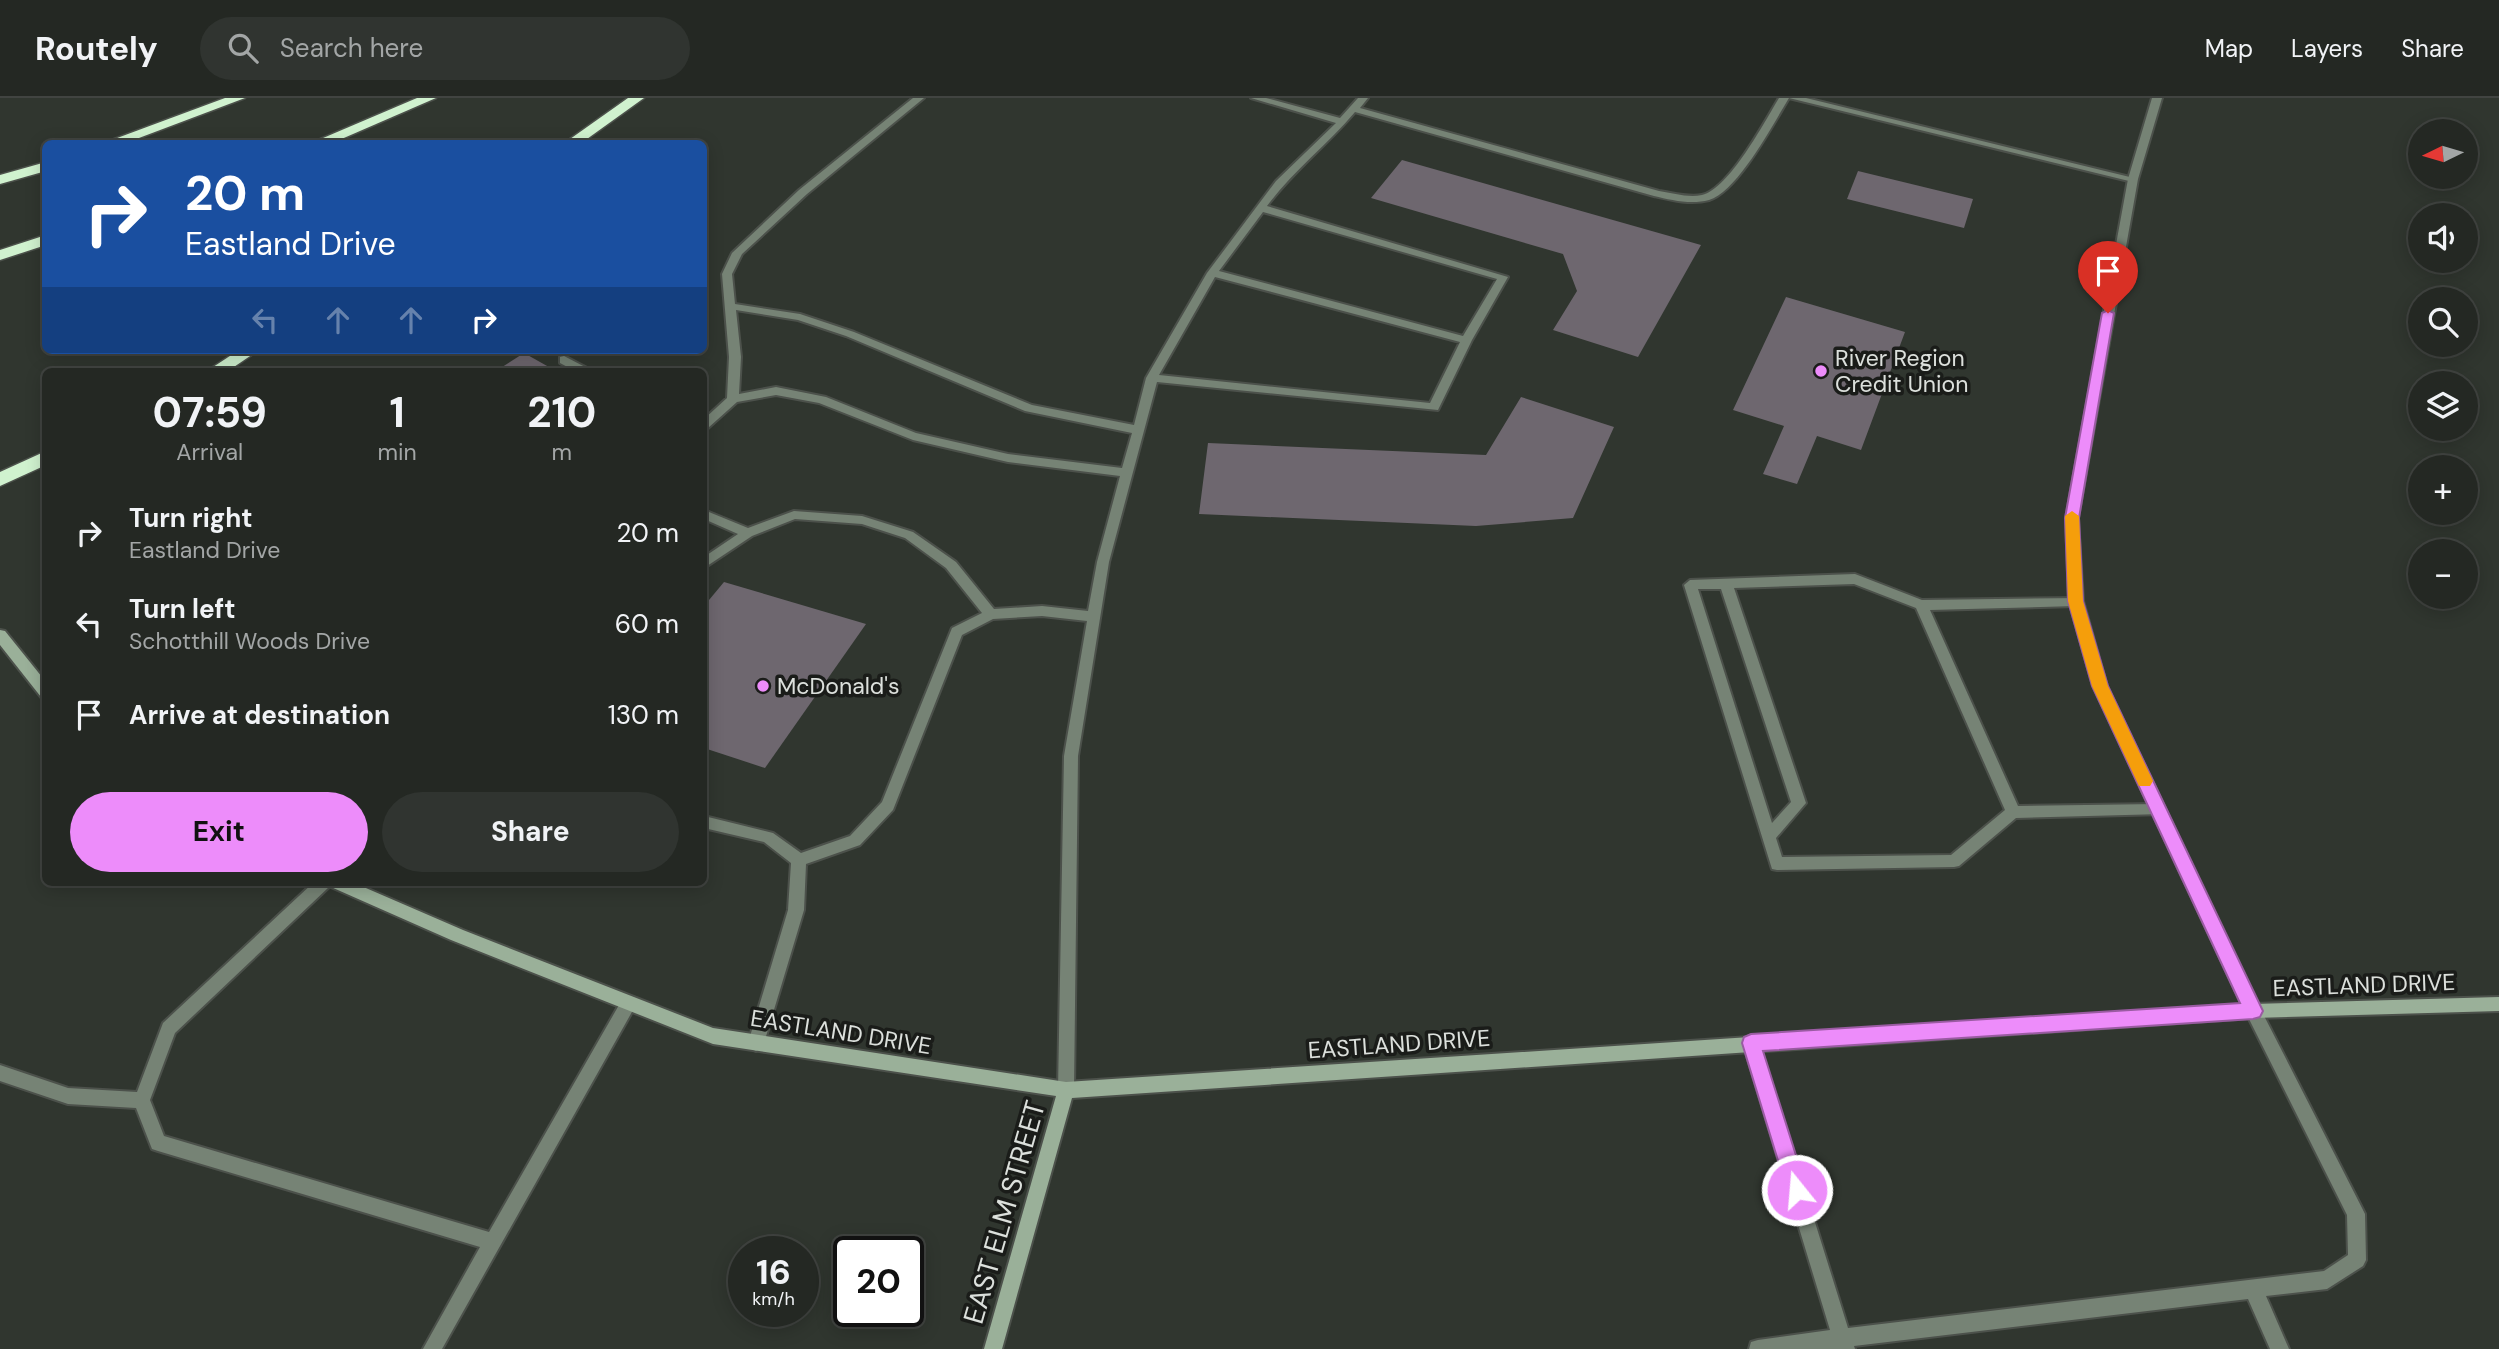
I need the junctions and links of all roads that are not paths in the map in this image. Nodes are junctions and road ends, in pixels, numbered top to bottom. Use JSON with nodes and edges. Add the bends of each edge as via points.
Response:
{"nodes":[{"id":1,"x":238,"y":98,"type":"edge"},
{"id":2,"x":429,"y":98,"type":"edge"},
{"id":3,"x":637,"y":98,"type":"edge"},
{"id":4,"x":919,"y":98,"type":"edge"},
{"id":5,"x":1256,"y":98,"type":"edge"},
{"id":6,"x":1363,"y":98,"type":"edge"},
{"id":7,"x":1784,"y":98,"type":"edge"},
{"id":8,"x":1794,"y":98,"type":"edge"},
{"id":9,"x":2157,"y":98,"type":"edge"},
{"id":10,"x":1354,"y":109,"type":"junction"},
{"id":11,"x":1342,"y":122,"type":"junction"},
{"id":12,"x":119,"y":140,"type":"edge"},
{"id":13,"x":326,"y":140,"type":"edge"},
{"id":14,"x":576,"y":140,"type":"edge"},
{"id":15,"x":42,"y":167,"type":"edge"},
{"id":16,"x":2133,"y":179,"type":"junction"},
{"id":17,"x":0,"y":180,"type":"edge"},
{"id":18,"x":1261,"y":208,"type":"junction"},
{"id":19,"x":42,"y":241,"type":"edge"},
{"id":20,"x":0,"y":255,"type":"edge"},
{"id":21,"x":1212,"y":273,"type":"junction"},
{"id":22,"x":729,"y":306,"type":"junction"},
{"id":23,"x":1466,"y":341,"type":"junction"},
{"id":24,"x":244,"y":354,"type":"edge"},
{"id":25,"x":564,"y":360,"type":"dead end"},
{"id":26,"x":220,"y":368,"type":"edge"},
{"id":27,"x":578,"y":368,"type":"edge"},
{"id":28,"x":1152,"y":378,"type":"junction"},
{"id":29,"x":733,"y":399,"type":"junction"},
{"id":30,"x":707,"y":422,"type":"edge"},
{"id":31,"x":1138,"y":430,"type":"junction"},
{"id":32,"x":42,"y":459,"type":"edge"},
{"id":33,"x":1127,"y":473,"type":"junction"},
{"id":34,"x":0,"y":480,"type":"edge"},
{"id":35,"x":707,"y":515,"type":"edge"},
{"id":36,"x":748,"y":533,"type":"junction"},
{"id":37,"x":707,"y":560,"type":"edge"},
{"id":38,"x":1727,"y":583,"type":"junction"},
{"id":39,"x":2076,"y":601,"type":"junction"},
{"id":40,"x":1921,"y":605,"type":"junction"},
{"id":41,"x":990,"y":614,"type":"junction"},
{"id":42,"x":1094,"y":617,"type":"junction"},
{"id":43,"x":0,"y":635,"type":"edge"},
{"id":44,"x":42,"y":688,"type":"edge"},
{"id":45,"x":2158,"y":810,"type":"junction"},
{"id":46,"x":2013,"y":812,"type":"junction"},
{"id":47,"x":707,"y":822,"type":"edge"},
{"id":48,"x":1769,"y":836,"type":"junction"},
{"id":49,"x":799,"y":860,"type":"junction"},
{"id":50,"x":320,"y":886,"type":"edge"},
{"id":51,"x":344,"y":886,"type":"edge"},
{"id":52,"x":629,"y":1003,"type":"junction"},
{"id":53,"x":2499,"y":1004,"type":"edge"},
{"id":54,"x":2253,"y":1011,"type":"junction"},
{"id":55,"x":756,"y":1042,"type":"junction"},
{"id":56,"x":1751,"y":1043,"type":"junction"},
{"id":57,"x":0,"y":1073,"type":"edge"},
{"id":58,"x":1066,"y":1090,"type":"junction"},
{"id":59,"x":142,"y":1100,"type":"junction"},
{"id":60,"x":493,"y":1241,"type":"junction"},
{"id":61,"x":2253,"y":1288,"type":"junction"},
{"id":62,"x":1844,"y":1343,"type":"edge"},
{"id":63,"x":432,"y":1349,"type":"edge"},
{"id":64,"x":993,"y":1349,"type":"edge"},
{"id":65,"x":1758,"y":1349,"type":"edge"},
{"id":66,"x":2280,"y":1349,"type":"edge"}],
"edges":[{"from":1,"to":12,"type":"highway"},
{"from":2,"to":13,"type":"highway"},
{"from":3,"to":14,"type":"highway"},
{"from":4,"to":22,"type":"street","via":[[803,192],[737,253],[727,274]]},
{"from":5,"to":11,"type":"street"},
{"from":6,"to":10,"type":"street"},
{"from":7,"to":10,"type":"street","via":[[1730,180],[1711,196],[1685,198]]},
{"from":8,"to":16,"type":"street"},
{"from":9,"to":16,"type":"street"},
{"from":10,"to":11,"type":"street"},
{"from":11,"to":18,"type":"street","via":[[1279,183]]},
{"from":15,"to":17,"type":"highway"},
{"from":16,"to":39,"type":"street","via":[[2072,518]]},
{"from":18,"to":21,"type":"street"},
{"from":18,"to":23,"type":"street","via":[[1503,277]]},
{"from":19,"to":20,"type":"highway"},
{"from":21,"to":23,"type":"street"},
{"from":21,"to":28,"type":"street"},
{"from":22,"to":29,"type":"street","via":[[735,357]]},
{"from":22,"to":31,"type":"street","via":[[813,321],[1029,408]]},
{"from":23,"to":28,"type":"street","via":[[1434,407]]},
{"from":24,"to":26,"type":"highway"},
{"from":25,"to":27,"type":"street"},
{"from":28,"to":31,"type":"street"},
{"from":29,"to":30,"type":"street"},
{"from":29,"to":33,"type":"street","via":[[776,391],[822,400],[913,436],[1008,458]]},
{"from":31,"to":33,"type":"street"},
{"from":32,"to":34,"type":"highway"},
{"from":33,"to":42,"type":"street","via":[[1103,562]]},
{"from":35,"to":36,"type":"street"},
{"from":36,"to":37,"type":"street"},
{"from":36,"to":41,"type":"street","via":[[794,516],[862,520],[909,535],[951,565]]},
{"from":38,"to":40,"type":"street","via":[[1855,579]]},
{"from":38,"to":48,"type":"street","via":[[1799,803]]},
{"from":38,"to":48,"type":"street","via":[[1690,585]]},
{"from":39,"to":40,"type":"street"},
{"from":39,"to":45,"type":"street","via":[[2100,686]]},
{"from":40,"to":46,"type":"street"},
{"from":41,"to":42,"type":"street","via":[[1042,611]]},
{"from":41,"to":49,"type":"street","via":[[957,632],[888,806],[855,841]]},
{"from":42,"to":58,"type":"street","via":[[1071,756]]},
{"from":43,"to":44,"type":"main road"},
{"from":45,"to":46,"type":"street"},
{"from":45,"to":54,"type":"street"},
{"from":46,"to":48,"type":"street","via":[[1954,861],[1777,864]]},
{"from":47,"to":49,"type":"street","via":[[768,837]]},
{"from":49,"to":55,"type":"street","via":[[796,910]]},
{"from":50,"to":59,"type":"street","via":[[169,1028]]},
{"from":51,"to":52,"type":"main road","name":"EASTLAND DRIVE"},
{"from":52,"to":55,"type":"main road","name":"EASTLAND DRIVE","via":[[713,1036]]},
{"from":52,"to":60,"type":"street"},
{"from":53,"to":54,"type":"main road","name":"EASTLAND DRIVE"},
{"from":54,"to":56,"type":"main road","name":"EASTLAND DRIVE"},
{"from":54,"to":61,"type":"street","via":[[2356,1214],[2357,1260],[2327,1280]]},
{"from":55,"to":58,"type":"main road","name":"EASTLAND DRIVE"},
{"from":56,"to":58,"type":"main road","name":"EASTLAND DRIVE"},
{"from":56,"to":62,"type":"street"},
{"from":57,"to":59,"type":"street","via":[[68,1096]]},
{"from":58,"to":64,"type":"main road","name":"EAST ELM STREET"},
{"from":59,"to":60,"type":"street","via":[[158,1143]]},
{"from":60,"to":63,"type":"street"},
{"from":61,"to":62,"type":"street"},
{"from":61,"to":66,"type":"street"},
{"from":62,"to":65,"type":"street"}]}
